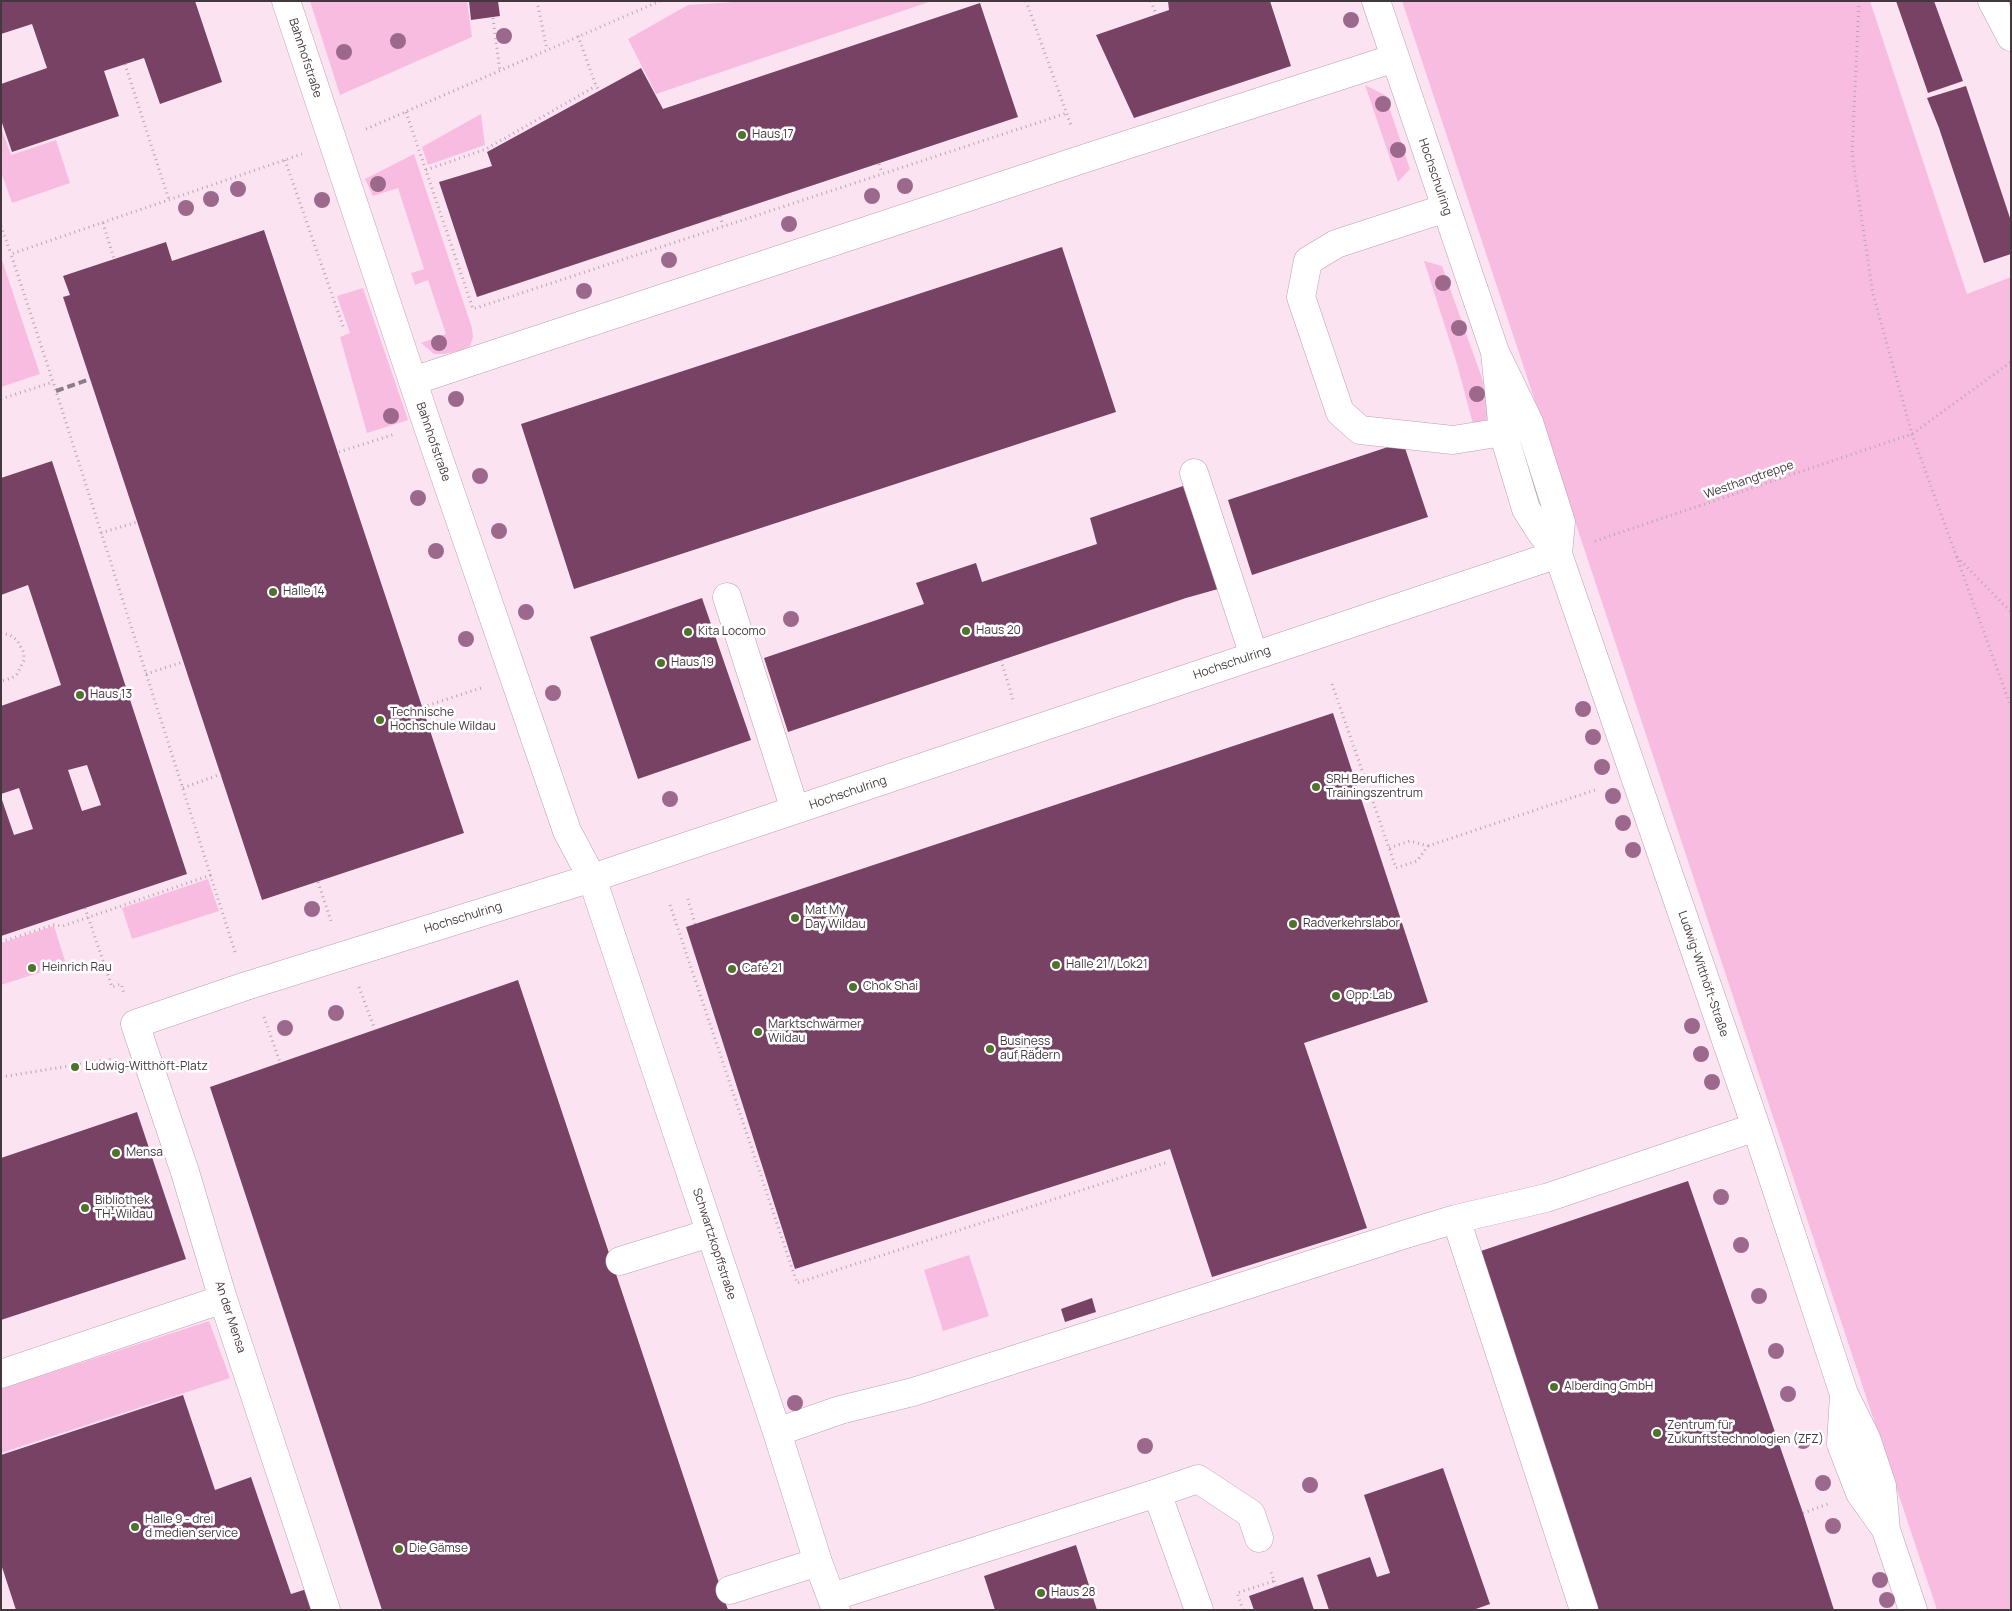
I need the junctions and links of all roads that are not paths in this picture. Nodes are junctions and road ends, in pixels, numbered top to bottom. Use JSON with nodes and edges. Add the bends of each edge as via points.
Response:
{"nodes":[{"id":1,"x":286,"y":1,"type":"edge"},
{"id":2,"x":1376,"y":1,"type":"edge"},
{"id":3,"x":1992,"y":1,"type":"edge"},
{"id":4,"x":2011,"y":37,"type":"edge"},
{"id":5,"x":1396,"y":58,"type":"junction"},
{"id":6,"x":1446,"y":208,"type":"junction"},
{"id":7,"x":1495,"y":352,"type":"junction"},
{"id":8,"x":413,"y":381,"type":"junction"},
{"id":9,"x":1529,"y":422,"type":"junction"},
{"id":10,"x":1503,"y":432,"type":"junction"},
{"id":11,"x":1194,"y":473,"type":"dead end"},
{"id":12,"x":1558,"y":554,"type":"junction"},
{"id":13,"x":728,"y":597,"type":"dead end"},
{"id":14,"x":1254,"y":656,"type":"junction"},
{"id":15,"x":795,"y":810,"type":"junction"},
{"id":16,"x":592,"y":878,"type":"junction"},
{"id":17,"x":135,"y":1024,"type":"joint"},
{"id":18,"x":1756,"y":1127,"type":"junction"},
{"id":19,"x":1456,"y":1219,"type":"junction"},
{"id":20,"x":710,"y":1233,"type":"junction"},
{"id":21,"x":620,"y":1261,"type":"dead end"},
{"id":22,"x":223,"y":1299,"type":"junction"},
{"id":23,"x":1,"y":1374,"type":"edge"},
{"id":24,"x":777,"y":1432,"type":"junction"},
{"id":25,"x":1157,"y":1493,"type":"junction"},
{"id":26,"x":1259,"y":1538,"type":"road end"},
{"id":27,"x":818,"y":1562,"type":"junction"},
{"id":28,"x":730,"y":1590,"type":"dead end"},
{"id":29,"x":834,"y":1604,"type":"edge"},
{"id":30,"x":326,"y":1610,"type":"edge"},
{"id":31,"x":1199,"y":1610,"type":"edge"},
{"id":32,"x":1584,"y":1610,"type":"edge"},
{"id":33,"x":1913,"y":1610,"type":"edge"}],
"edges":[{"from":1,"to":8,"type":"street","name":"Bahnhofstraße"},
{"from":2,"to":5,"type":"street","name":"Hochschulring"},
{"from":3,"to":4,"type":"street"},
{"from":5,"to":6,"type":"street","name":"Hochschulring"},
{"from":5,"to":8,"type":"street"},
{"from":6,"to":7,"type":"street","name":"Hochschulring"},
{"from":6,"to":10,"type":"street","via":[[1336,244],[1308,261],[1301,297],[1340,412],[1360,430],[1453,440]]},
{"from":7,"to":9,"type":"street","name":"Hochschulring"},
{"from":7,"to":10,"type":"street","name":"Hochschulring"},
{"from":8,"to":16,"type":"street","name":"Bahnhofstraße","via":[[568,831]]},
{"from":9,"to":10,"type":"street"},
{"from":9,"to":12,"type":"street","name":"Hochschulring","via":[[1561,522]]},
{"from":10,"to":12,"type":"street","name":"Hochschulring","via":[[1526,509]]},
{"from":11,"to":14,"type":"street"},
{"from":12,"to":14,"type":"street","name":"Hochschulring"},
{"from":12,"to":18,"type":"street","name":"Ludwig-Witthöft-Straße"},
{"from":13,"to":15,"type":"street"},
{"from":14,"to":15,"type":"street","name":"Hochschulring"},
{"from":15,"to":16,"type":"street","name":"Hochschulring"},
{"from":16,"to":17,"type":"street","name":"Hochschulring"},
{"from":16,"to":20,"type":"street","name":"Schwartzkopffstraße"},
{"from":17,"to":22,"type":"street","name":"An der Mensa","via":[[185,1172]]},
{"from":18,"to":19,"type":"street","via":[[1546,1198]]},
{"from":18,"to":33,"type":"street","name":"Ludwig-Witthöft-Straße","via":[[1844,1394],[1866,1438],[1882,1486],[1886,1530]]},
{"from":19,"to":24,"type":"street","via":[[913,1392],[840,1410]]},
{"from":19,"to":32,"type":"street"},
{"from":20,"to":21,"type":"street"},
{"from":20,"to":24,"type":"street","name":"Schwartzkopffstraße"},
{"from":22,"to":23,"type":"street"},
{"from":22,"to":30,"type":"street","name":"An der Mensa"},
{"from":24,"to":27,"type":"street","name":"Schwartzkopffstraße"},
{"from":25,"to":26,"type":"street","via":[[1198,1479],[1251,1514]]},
{"from":25,"to":29,"type":"street"},
{"from":25,"to":31,"type":"street"},
{"from":27,"to":28,"type":"street"},
{"from":27,"to":29,"type":"street","name":"Schwartzkopffstraße"}]}
